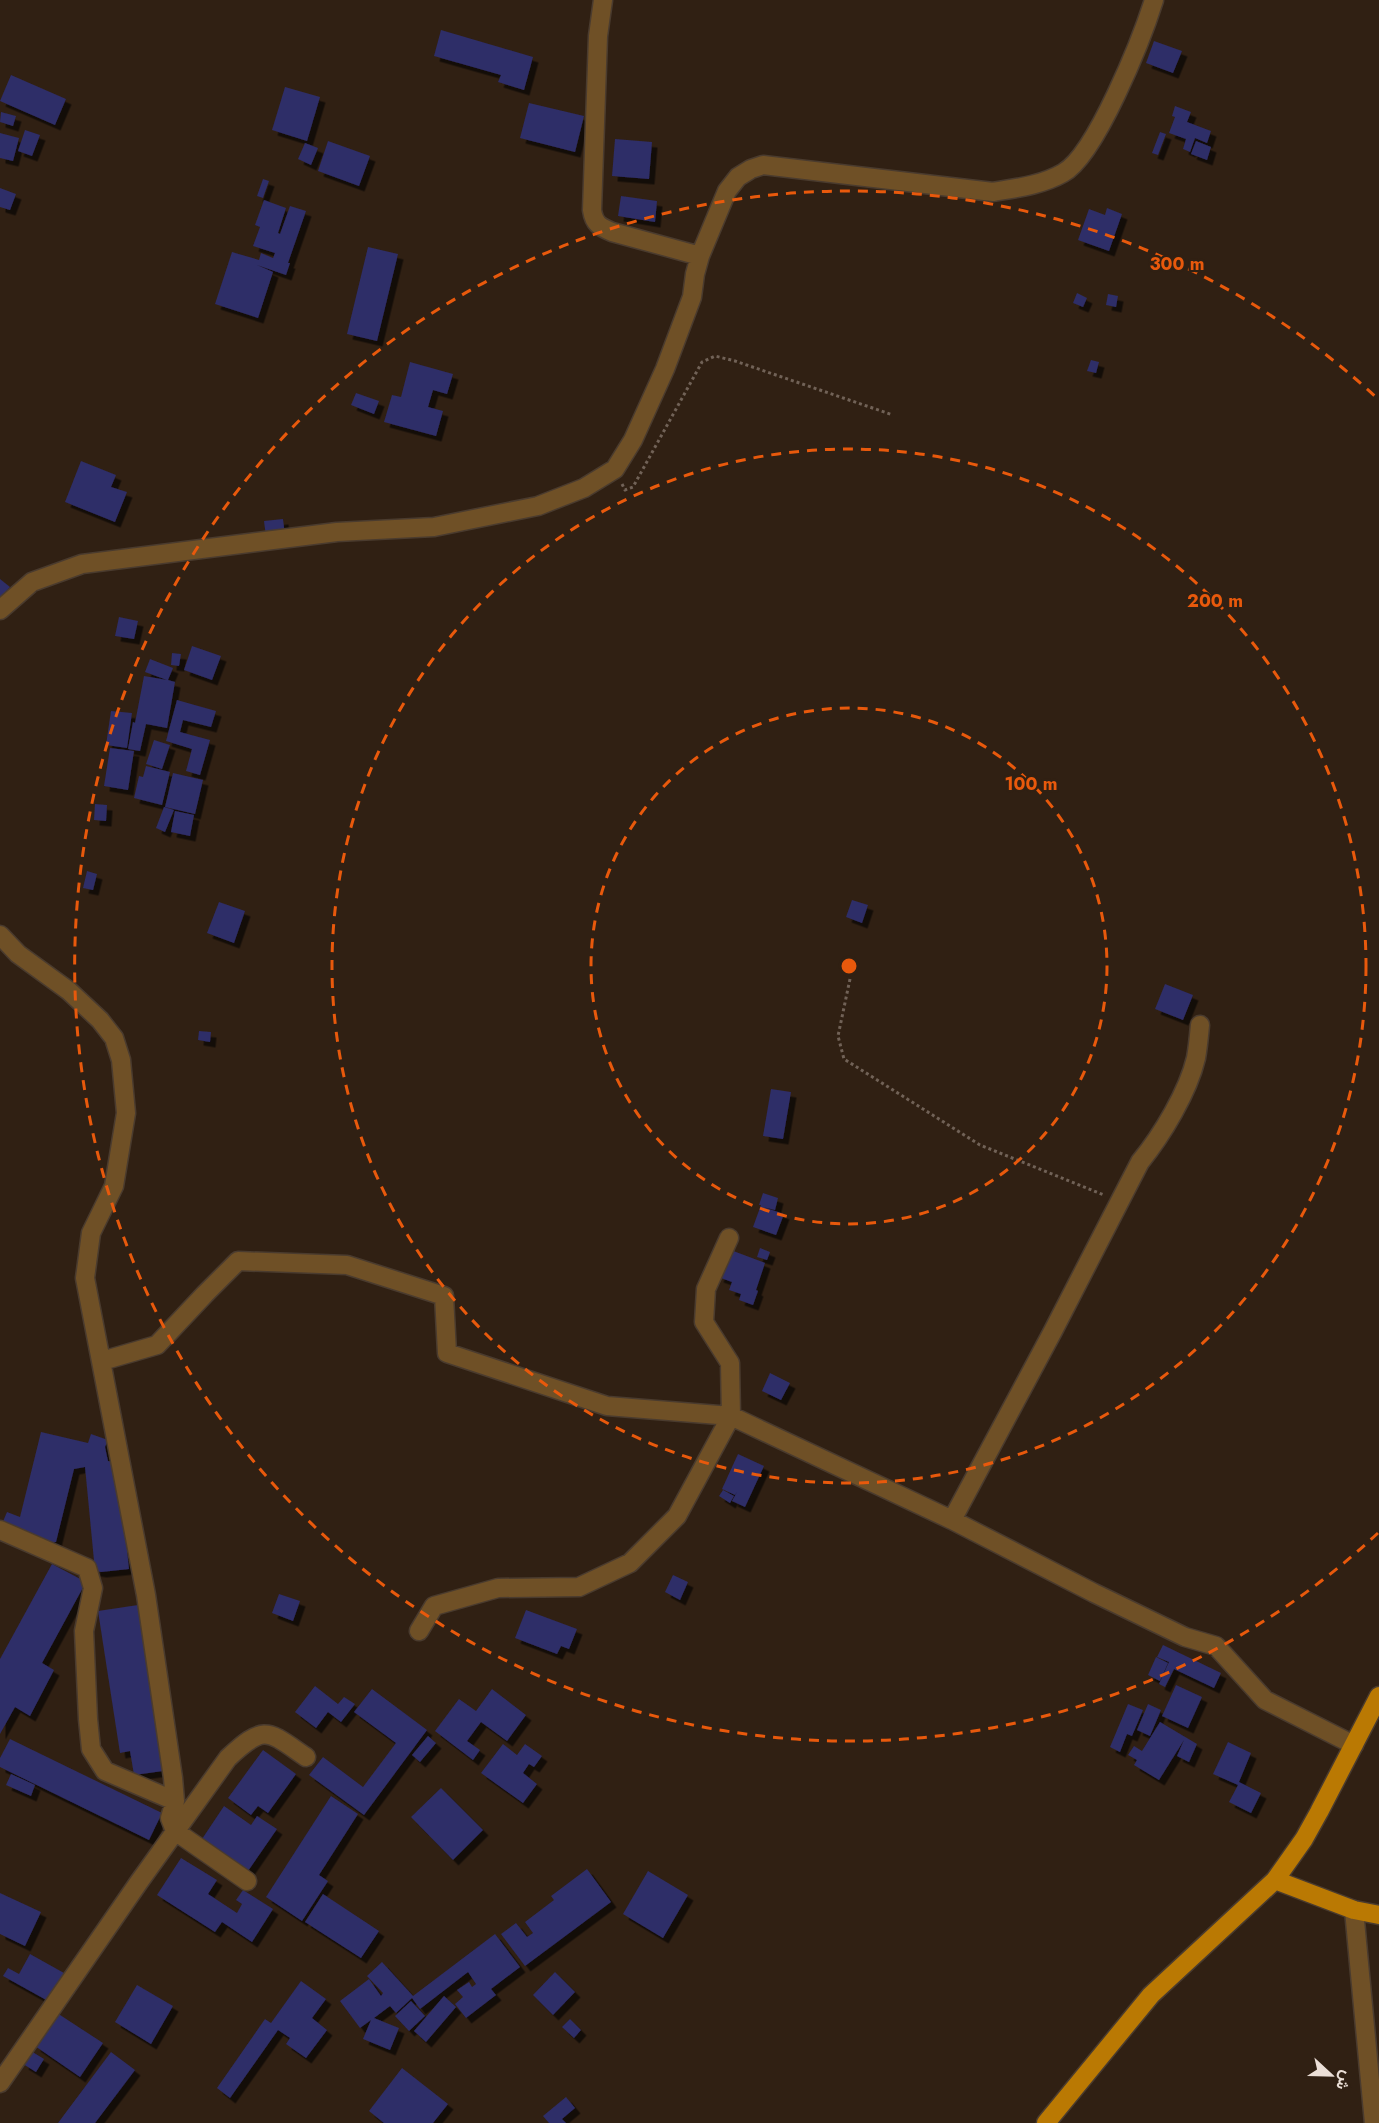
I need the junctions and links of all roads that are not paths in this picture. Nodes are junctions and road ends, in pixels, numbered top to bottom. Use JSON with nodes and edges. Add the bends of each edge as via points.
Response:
{"nodes":[{"id":1,"x":603,"y":0,"type":"edge"},
{"id":2,"x":1154,"y":0,"type":"edge"},
{"id":3,"x":700,"y":256,"type":"junction"},
{"id":4,"x":0,"y":610,"type":"edge"},
{"id":5,"x":0,"y":935,"type":"edge"},
{"id":6,"x":1200,"y":1025,"type":"dead end"},
{"id":7,"x":729,"y":1239,"type":"dead end"},
{"id":8,"x":102,"y":1362,"type":"junction"},
{"id":9,"x":731,"y":1416,"type":"junction"},
{"id":10,"x":952,"y":1520,"type":"junction"},
{"id":11,"x":0,"y":1530,"type":"edge"},
{"id":12,"x":419,"y":1631,"type":"dead end"},
{"id":13,"x":1379,"y":1696,"type":"edge"},
{"id":14,"x":1354,"y":1745,"type":"junction"},
{"id":15,"x":306,"y":1757,"type":"dead end"},
{"id":16,"x":175,"y":1801,"type":"junction"},
{"id":17,"x":175,"y":1831,"type":"junction"},
{"id":18,"x":1275,"y":1880,"type":"junction"},
{"id":19,"x":248,"y":1881,"type":"dead end"},
{"id":20,"x":1354,"y":1910,"type":"junction"},
{"id":21,"x":1379,"y":1915,"type":"edge"},
{"id":22,"x":0,"y":2083,"type":"edge"},
{"id":23,"x":1046,"y":2123,"type":"edge"},
{"id":24,"x":1374,"y":2123,"type":"edge"}],
"edges":[{"from":1,"to":3,"type":"street","via":[[598,36],[594,219],[599,227],[612,232]]},
{"from":2,"to":3,"type":"street","via":[[1098,133],[1066,172],[1028,187],[993,192],[763,165],[738,177],[727,191]]},
{"from":3,"to":4,"type":"street","via":[[692,297],[633,440],[615,469],[584,488],[538,506],[434,527],[337,532],[82,564],[32,582]]},
{"from":5,"to":8,"type":"street","via":[[100,1020],[114,1038],[121,1060],[126,1113],[114,1186],[91,1233],[85,1278]]},
{"from":6,"to":10,"type":"street","via":[[1196,1058],[1188,1081],[1157,1140],[1140,1162]]},
{"from":7,"to":9,"type":"street","via":[[706,1289],[704,1322],[730,1363]]},
{"from":8,"to":9,"type":"street","via":[[157,1345],[238,1261],[346,1265],[444,1296],[447,1353],[607,1406]]},
{"from":8,"to":16,"type":"street","via":[[146,1595]]},
{"from":9,"to":10,"type":"street"},
{"from":9,"to":12,"type":"street","via":[[677,1516],[630,1563],[579,1587],[498,1588],[434,1606]]},
{"from":10,"to":14,"type":"street","via":[[1185,1637],[1216,1646],[1265,1700]]},
{"from":11,"to":16,"type":"street","via":[[87,1568],[93,1588],[84,1631],[91,1749],[105,1772]]},
{"from":13,"to":14,"type":"main road"},
{"from":14,"to":18,"type":"main road","via":[[1304,1839]]},
{"from":15,"to":17,"type":"street","via":[[274,1735],[257,1736],[228,1758]]},
{"from":16,"to":17,"type":"street","via":[[170,1818]]},
{"from":17,"to":19,"type":"street"},
{"from":17,"to":22,"type":"street"},
{"from":18,"to":20,"type":"main road"},
{"from":18,"to":23,"type":"main road","via":[[1151,1995]]},
{"from":20,"to":21,"type":"main road"},
{"from":20,"to":24,"type":"street"}]}
